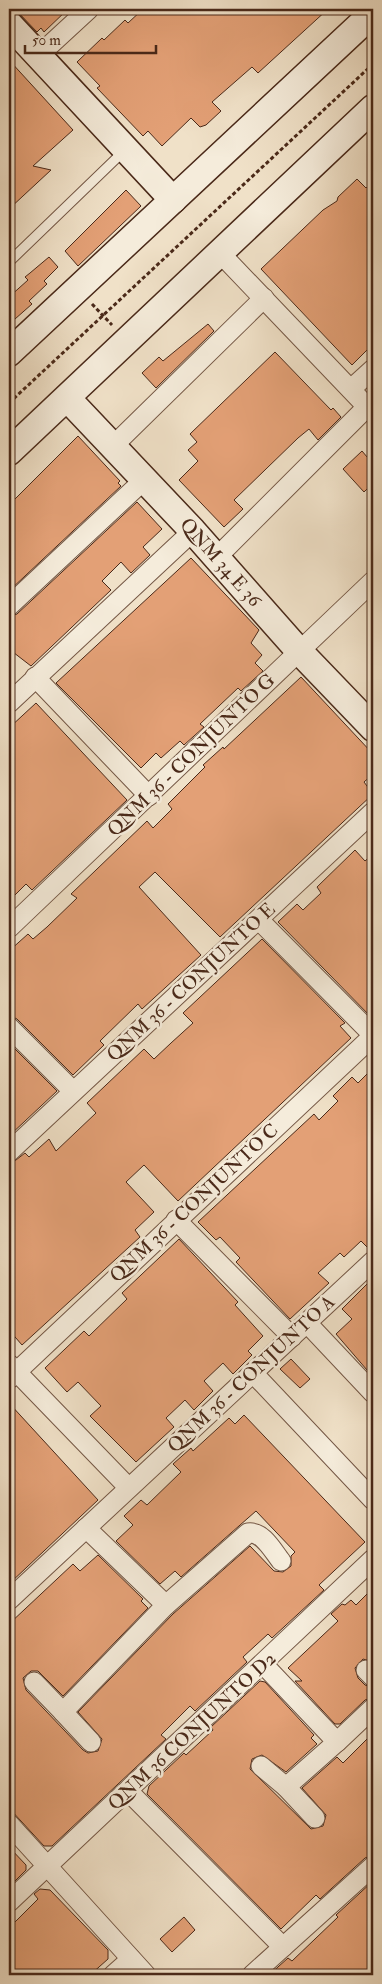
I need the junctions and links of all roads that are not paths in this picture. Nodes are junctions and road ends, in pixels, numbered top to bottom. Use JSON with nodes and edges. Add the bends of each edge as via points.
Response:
{"nodes":[{"id":1,"x":89,"y":9,"type":"edge"},
{"id":2,"x":373,"y":13,"type":"edge"},
{"id":3,"x":9,"y":24,"type":"edge"},
{"id":4,"x":38,"y":56,"type":"junction"},
{"id":5,"x":373,"y":108,"type":"edge"},
{"id":6,"x":125,"y":150,"type":"junction"},
{"id":7,"x":173,"y":200,"type":"junction"},
{"id":8,"x":220,"y":253,"type":"junction"},
{"id":9,"x":9,"y":262,"type":"edge"},
{"id":10,"x":264,"y":298,"type":"junction"},
{"id":11,"x":12,"y":342,"type":"edge"},
{"id":12,"x":373,"y":369,"type":"edge"},
{"id":13,"x":351,"y":389,"type":"junction"},
{"id":14,"x":66,"y":398,"type":"junction"},
{"id":15,"x":370,"y":410,"type":"edge"},
{"id":16,"x":112,"y":447,"type":"junction"},
{"id":17,"x":9,"y":452,"type":"edge"},
{"id":18,"x":144,"y":480,"type":"junction"},
{"id":19,"x":193,"y":531,"type":"junction"},
{"id":20,"x":217,"y":557,"type":"junction"},
{"id":21,"x":373,"y":581,"type":"edge"},
{"id":22,"x":9,"y":606,"type":"edge"},
{"id":23,"x":299,"y":651,"type":"junction"},
{"id":24,"x":36,"y":677,"type":"junction"},
{"id":25,"x":9,"y":703,"type":"edge"},
{"id":26,"x":373,"y":728,"type":"edge"},
{"id":27,"x":150,"y":796,"type":"junction"},
{"id":28,"x":373,"y":812,"type":"edge"},
{"id":29,"x":259,"y":920,"type":"junction"},
{"id":30,"x":9,"y":928,"type":"edge"},
{"id":31,"x":9,"y":1027,"type":"edge"},
{"id":32,"x":373,"y":1036,"type":"edge"},
{"id":33,"x":73,"y":1091,"type":"junction"},
{"id":34,"x":9,"y":1152,"type":"edge"},
{"id":35,"x":176,"y":1220,"type":"junction"},
{"id":36,"x":373,"y":1261,"type":"edge"},
{"id":37,"x":307,"y":1323,"type":"junction"},
{"id":38,"x":292,"y":1337,"type":"junction"},
{"id":39,"x":11,"y":1371,"type":"edge"},
{"id":40,"x":254,"y":1374,"type":"junction"},
{"id":41,"x":373,"y":1393,"type":"edge"},
{"id":42,"x":128,"y":1487,"type":"junction"},
{"id":43,"x":373,"y":1500,"type":"edge"},
{"id":44,"x":86,"y":1528,"type":"junction"},
{"id":45,"x":373,"y":1559,"type":"edge"},
{"id":46,"x":281,"y":1561,"type":"dead end"},
{"id":47,"x":9,"y":1600,"type":"edge"},
{"id":48,"x":166,"y":1605,"type":"junction"},
{"id":49,"x":264,"y":1664,"type":"junction"},
{"id":50,"x":34,"y":1682,"type":"dead end"},
{"id":51,"x":373,"y":1708,"type":"edge"},
{"id":52,"x":63,"y":1712,"type":"junction"},
{"id":53,"x":91,"y":1742,"type":"dead end"},
{"id":54,"x":337,"y":1742,"type":"junction"},
{"id":55,"x":261,"y":1766,"type":"dead end"},
{"id":56,"x":286,"y":1788,"type":"junction"},
{"id":57,"x":128,"y":1791,"type":"junction"},
{"id":58,"x":315,"y":1818,"type":"dead end"},
{"id":59,"x":9,"y":1824,"type":"edge"},
{"id":60,"x":48,"y":1865,"type":"junction"},
{"id":61,"x":373,"y":1866,"type":"edge"},
{"id":62,"x":9,"y":1902,"type":"edge"},
{"id":63,"x":283,"y":1947,"type":"junction"},
{"id":64,"x":131,"y":1959,"type":"junction"},
{"id":65,"x":113,"y":1975,"type":"edge"},
{"id":66,"x":146,"y":1975,"type":"edge"},
{"id":67,"x":252,"y":1975,"type":"edge"}],
"edges":[{"from":1,"to":4,"type":"street"},
{"from":2,"to":7,"type":"main road"},
{"from":3,"to":4,"type":"main road"},
{"from":4,"to":6,"type":"main road"},
{"from":5,"to":8,"type":"main road"},
{"from":6,"to":7,"type":"main road"},
{"from":6,"to":9,"type":"lane"},
{"from":7,"to":11,"type":"main road","via":[[78,289]]},
{"from":8,"to":10,"type":"street"},
{"from":8,"to":14,"type":"main road"},
{"from":10,"to":13,"type":"street"},
{"from":10,"to":16,"type":"street"},
{"from":12,"to":13,"type":"street"},
{"from":13,"to":15,"type":"street"},
{"from":14,"to":16,"type":"main road","name":"QNM 34 E 36"},
{"from":14,"to":17,"type":"main road"},
{"from":15,"to":20,"type":"street"},
{"from":16,"to":18,"type":"main road","name":"QNM 34 E 36"},
{"from":18,"to":19,"type":"main road","name":"QNM 34 E 36"},
{"from":18,"to":22,"type":"street"},
{"from":19,"to":20,"type":"main road","name":"QNM 34 E 36"},
{"from":19,"to":24,"type":"street"},
{"from":20,"to":23,"type":"main road","name":"QNM 34 E 36"},
{"from":21,"to":23,"type":"street","name":"QNM 36 - CONJUNTO G"},
{"from":23,"to":26,"type":"main road","name":"QNM 34 E 36"},
{"from":23,"to":27,"type":"street","name":"QNM 36 - CONJUNTO G"},
{"from":24,"to":25,"type":"street"},
{"from":24,"to":27,"type":"street"},
{"from":27,"to":30,"type":"street","name":"QNM 36 - CONJUNTO G"},
{"from":28,"to":29,"type":"street","name":"QNM 36 - CONJUNTO E"},
{"from":29,"to":32,"type":"street"},
{"from":29,"to":33,"type":"street","name":"QNM 36 - CONJUNTO E"},
{"from":31,"to":33,"type":"street"},
{"from":32,"to":35,"type":"street","name":"QNM 36 - CONJUNTO C"},
{"from":33,"to":34,"type":"street","name":"QNM 36 - CONJUNTO E"},
{"from":35,"to":38,"type":"street"},
{"from":35,"to":39,"type":"street","name":"QNM 36 - CONJUNTO C"},
{"from":36,"to":37,"type":"street","name":"QNM 36 - CONJUNTO A"},
{"from":37,"to":38,"type":"street","name":"QNM 36 - CONJUNTO A"},
{"from":37,"to":41,"type":"street"},
{"from":38,"to":40,"type":"street","name":"QNM 36 - CONJUNTO A"},
{"from":39,"to":42,"type":"street"},
{"from":40,"to":42,"type":"street","name":"QNM 36 - CONJUNTO A"},
{"from":40,"to":43,"type":"street"},
{"from":42,"to":44,"type":"street","name":"QNM 36 - CONJUNTO A"},
{"from":44,"to":47,"type":"street","name":"QNM 36 - CONJUNTO A"},
{"from":44,"to":48,"type":"street"},
{"from":45,"to":49,"type":"street","name":"QNM 36 CONJUNTO D2"},
{"from":46,"to":48,"type":"street","via":[[260,1536],[255,1532],[248,1533]]},
{"from":48,"to":52,"type":"street"},
{"from":49,"to":54,"type":"street"},
{"from":49,"to":57,"type":"street","name":"QNM 36 CONJUNTO D2"},
{"from":50,"to":52,"type":"street"},
{"from":51,"to":54,"type":"street"},
{"from":52,"to":53,"type":"street"},
{"from":54,"to":56,"type":"street"},
{"from":55,"to":56,"type":"street"},
{"from":56,"to":58,"type":"street"},
{"from":57,"to":60,"type":"street","name":"QNM 36 CONJUNTO D2"},
{"from":57,"to":63,"type":"street"},
{"from":59,"to":60,"type":"street"},
{"from":60,"to":62,"type":"street","name":"QNM 36 CONJUNTO D2"},
{"from":60,"to":64,"type":"street"},
{"from":61,"to":63,"type":"street"},
{"from":63,"to":67,"type":"street"},
{"from":64,"to":65,"type":"street"},
{"from":64,"to":66,"type":"street"}]}
